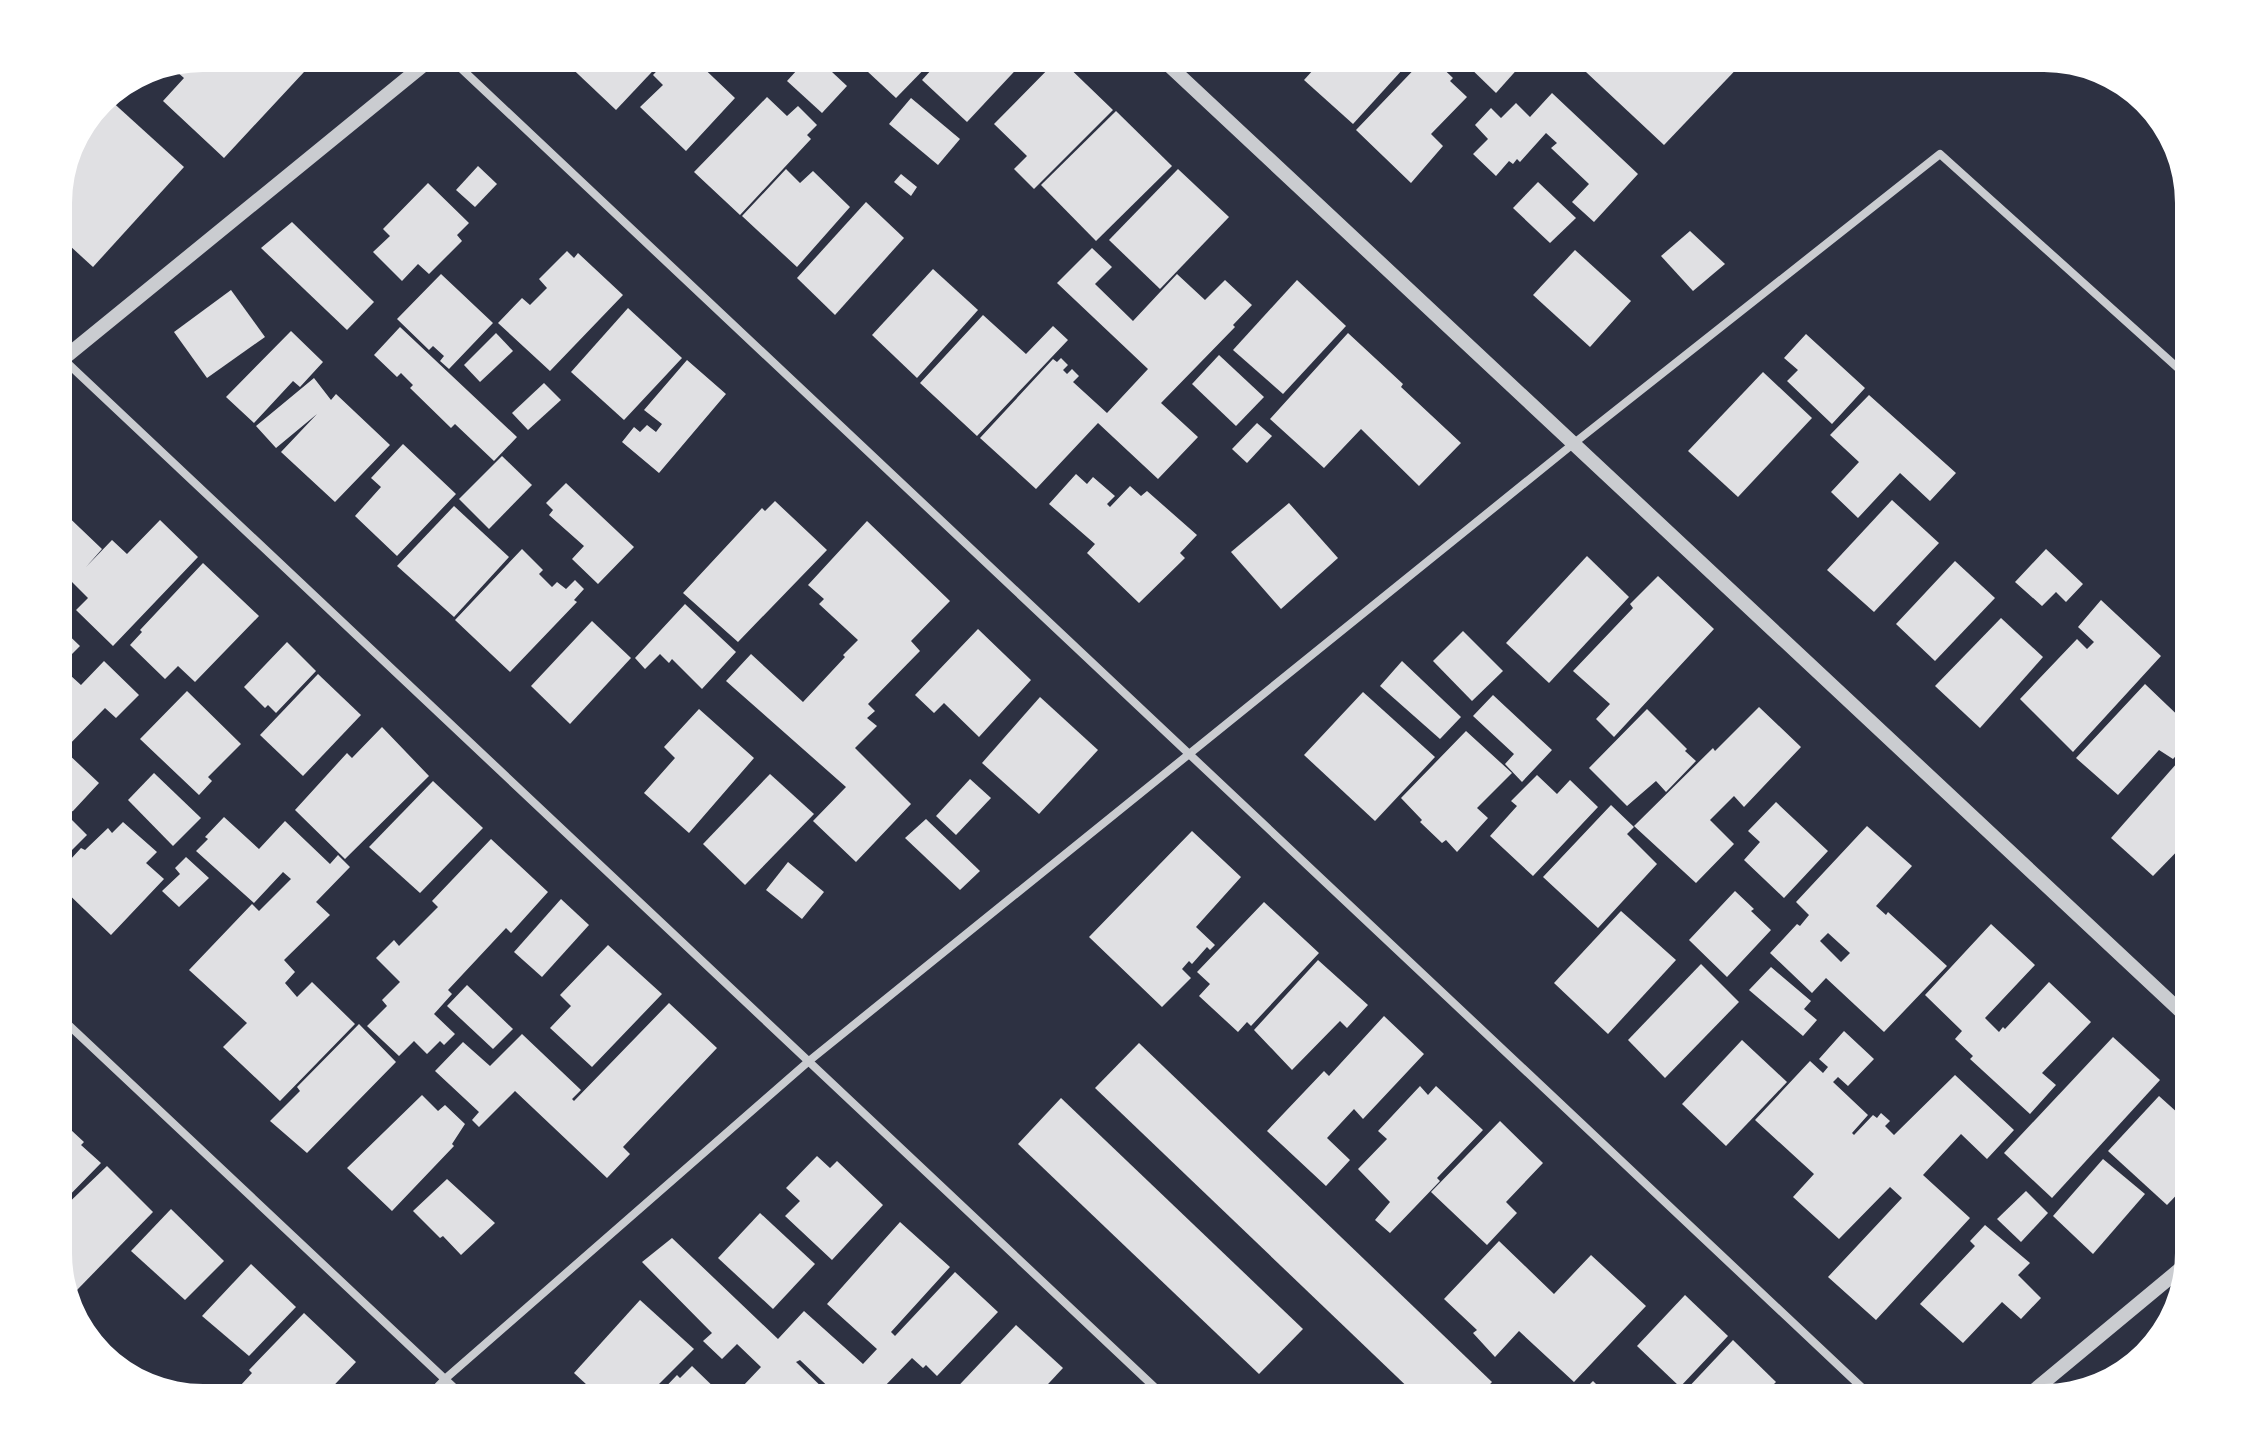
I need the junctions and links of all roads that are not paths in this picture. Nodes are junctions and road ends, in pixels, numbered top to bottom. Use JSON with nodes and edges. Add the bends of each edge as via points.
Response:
{"nodes":[{"id":1,"x":415,"y":72,"type":"edge"},
{"id":2,"x":465,"y":72,"type":"edge"},
{"id":3,"x":1176,"y":72,"type":"edge"},
{"id":4,"x":72,"y":349,"type":"edge"},
{"id":5,"x":2175,"y":365,"type":"edge"},
{"id":6,"x":72,"y":370,"type":"edge"},
{"id":7,"x":1573,"y":444,"type":"junction"},
{"id":8,"x":1188,"y":753,"type":"junction"},
{"id":9,"x":2175,"y":1006,"type":"edge"},
{"id":10,"x":72,"y":1028,"type":"edge"},
{"id":11,"x":809,"y":1061,"type":"junction"},
{"id":12,"x":2173,"y":1275,"type":"edge"},
{"id":13,"x":445,"y":1379,"type":"junction"},
{"id":14,"x":440,"y":1384,"type":"edge"},
{"id":15,"x":450,"y":1384,"type":"edge"},
{"id":16,"x":1151,"y":1384,"type":"edge"},
{"id":17,"x":1858,"y":1384,"type":"edge"},
{"id":18,"x":2042,"y":1384,"type":"edge"}],
"edges":[{"from":1,"to":4,"type":"street"},
{"from":2,"to":8,"type":"street"},
{"from":3,"to":7,"type":"street"},
{"from":5,"to":7,"type":"street","via":[[1940,154]]},
{"from":6,"to":11,"type":"street"},
{"from":7,"to":8,"type":"street"},
{"from":7,"to":9,"type":"street"},
{"from":8,"to":11,"type":"street"},
{"from":8,"to":17,"type":"street"},
{"from":10,"to":13,"type":"street"},
{"from":11,"to":13,"type":"street"},
{"from":11,"to":16,"type":"street"},
{"from":12,"to":18,"type":"street"},
{"from":13,"to":14,"type":"street"},
{"from":13,"to":15,"type":"street"}]}
